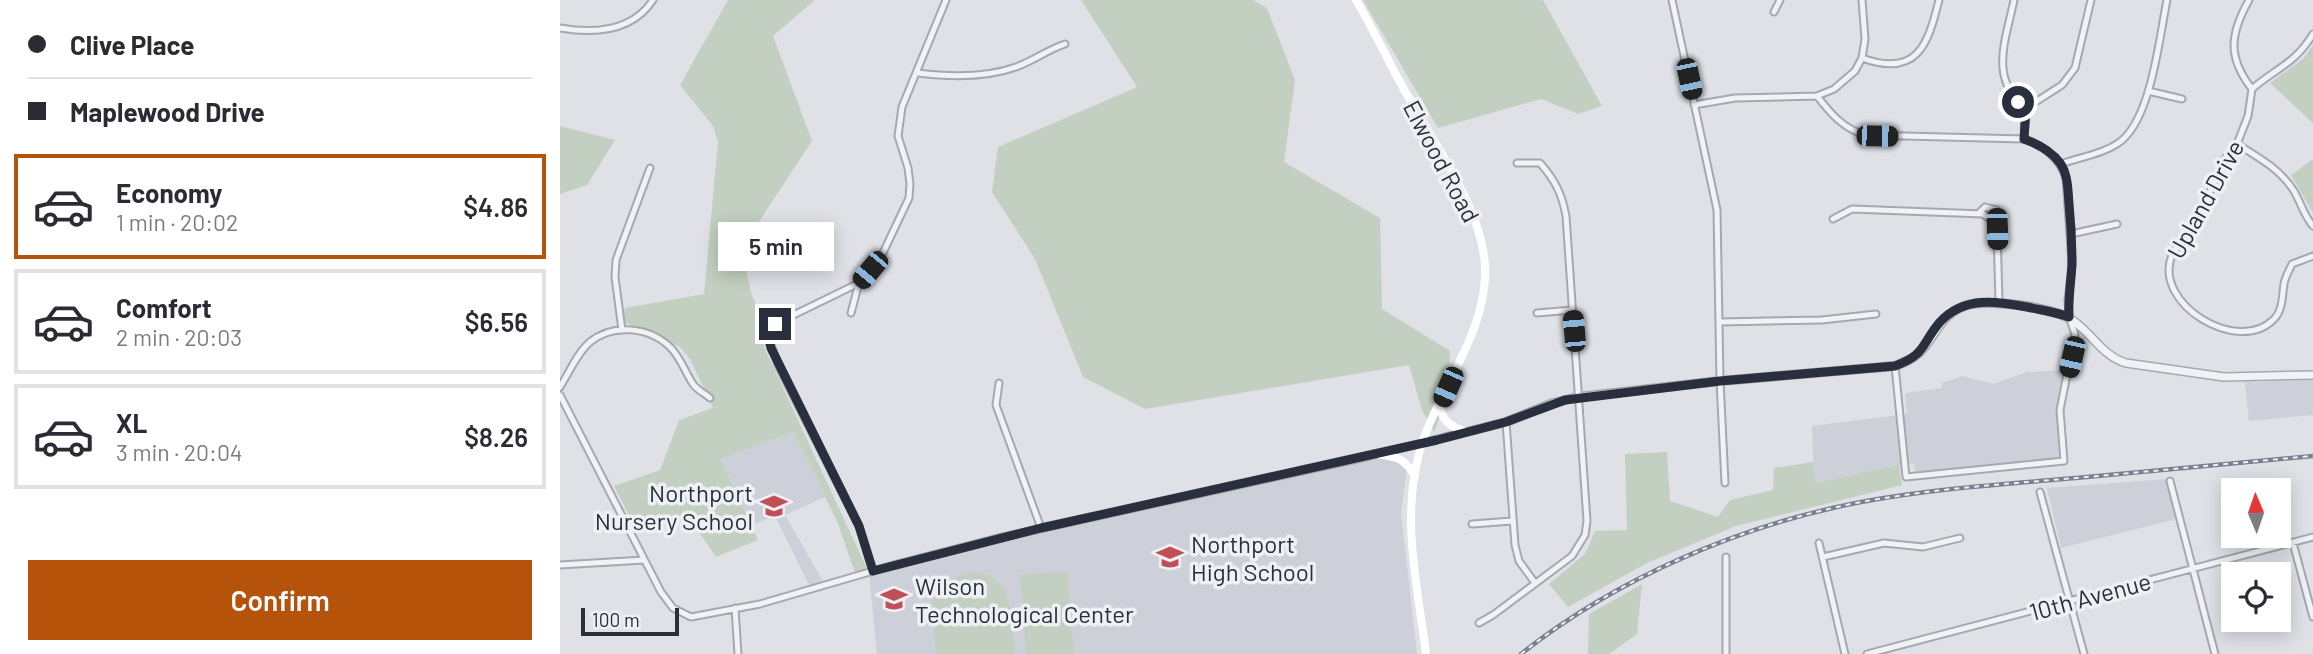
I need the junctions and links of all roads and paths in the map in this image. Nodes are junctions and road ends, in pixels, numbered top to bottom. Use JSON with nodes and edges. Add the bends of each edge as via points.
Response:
{"nodes":[{"id":1,"x":653,"y":0,"type":"edge"},
{"id":2,"x":946,"y":0,"type":"edge"},
{"id":3,"x":1356,"y":0,"type":"edge"},
{"id":4,"x":1672,"y":0,"type":"edge"},
{"id":5,"x":1780,"y":0,"type":"edge"},
{"id":6,"x":1862,"y":0,"type":"edge"},
{"id":7,"x":1939,"y":0,"type":"edge"},
{"id":8,"x":2014,"y":0,"type":"edge"},
{"id":9,"x":2091,"y":0,"type":"edge"},
{"id":10,"x":2167,"y":0,"type":"edge"},
{"id":11,"x":2249,"y":0,"type":"edge"},
{"id":12,"x":1774,"y":12,"type":"dead end"},
{"id":13,"x":560,"y":28,"type":"edge"},
{"id":14,"x":2313,"y":34,"type":"edge"},
{"id":15,"x":1065,"y":44,"type":"dead end"},
{"id":16,"x":1862,"y":58,"type":"junction"},
{"id":17,"x":918,"y":73,"type":"junction"},
{"id":18,"x":2252,"y":89,"type":"junction"},
{"id":19,"x":2148,"y":91,"type":"junction"},
{"id":20,"x":1817,"y":96,"type":"junction"},
{"id":21,"x":2182,"y":99,"type":"dead end"},
{"id":22,"x":1694,"y":105,"type":"junction"},
{"id":23,"x":2026,"y":108,"type":"junction"},
{"id":24,"x":2024,"y":139,"type":"junction"},
{"id":25,"x":2237,"y":144,"type":"junction"},
{"id":26,"x":1517,"y":163,"type":"dead end"},
{"id":27,"x":2061,"y":164,"type":"junction"},
{"id":28,"x":650,"y":168,"type":"dead end"},
{"id":29,"x":1979,"y":213,"type":"junction"},
{"id":30,"x":1833,"y":219,"type":"dead end"},
{"id":31,"x":2117,"y":224,"type":"dead end"},
{"id":32,"x":2313,"y":226,"type":"edge"},
{"id":33,"x":1997,"y":229,"type":"junction"},
{"id":34,"x":2071,"y":234,"type":"junction"},
{"id":35,"x":2313,"y":256,"type":"edge"},
{"id":36,"x":859,"y":283,"type":"junction"},
{"id":37,"x":1998,"y":302,"type":"junction"},
{"id":38,"x":1572,"y":310,"type":"junction"},
{"id":39,"x":851,"y":313,"type":"dead end"},
{"id":40,"x":1537,"y":313,"type":"dead end"},
{"id":41,"x":1876,"y":314,"type":"dead end"},
{"id":42,"x":2069,"y":317,"type":"junction"},
{"id":43,"x":1720,"y":322,"type":"junction"},
{"id":44,"x":622,"y":330,"type":"junction"},
{"id":45,"x":1895,"y":366,"type":"junction"},
{"id":46,"x":2313,"y":375,"type":"edge"},
{"id":47,"x":1720,"y":381,"type":"junction"},
{"id":48,"x":999,"y":383,"type":"dead end"},
{"id":49,"x":560,"y":387,"type":"edge"},
{"id":50,"x":560,"y":395,"type":"edge"},
{"id":51,"x":1578,"y":397,"type":"junction"},
{"id":52,"x":710,"y":398,"type":"dead end"},
{"id":53,"x":1439,"y":406,"type":"junction"},
{"id":54,"x":1506,"y":422,"type":"junction"},
{"id":55,"x":1466,"y":432,"type":"junction"},
{"id":56,"x":1423,"y":443,"type":"junction"},
{"id":57,"x":1377,"y":454,"type":"junction"},
{"id":58,"x":1415,"y":475,"type":"junction"},
{"id":59,"x":2170,"y":481,"type":"dead end"},
{"id":60,"x":1725,"y":483,"type":"dead end"},
{"id":61,"x":2040,"y":492,"type":"dead end"},
{"id":62,"x":1512,"y":521,"type":"junction"},
{"id":63,"x":1472,"y":524,"type":"dead end"},
{"id":64,"x":1041,"y":528,"type":"junction"},
{"id":65,"x":2313,"y":537,"type":"edge"},
{"id":66,"x":1960,"y":538,"type":"dead end"},
{"id":67,"x":1819,"y":542,"type":"dead end"},
{"id":68,"x":2293,"y":542,"type":"junction"},
{"id":69,"x":1726,"y":557,"type":"dead end"},
{"id":70,"x":1824,"y":557,"type":"junction"},
{"id":71,"x":644,"y":560,"type":"junction"},
{"id":72,"x":560,"y":565,"type":"edge"},
{"id":73,"x":2193,"y":569,"type":"junction"},
{"id":74,"x":873,"y":571,"type":"junction"},
{"id":75,"x":1535,"y":583,"type":"junction"},
{"id":76,"x":2069,"y":601,"type":"junction"},
{"id":77,"x":735,"y":608,"type":"junction"},
{"id":78,"x":2313,"y":617,"type":"edge"},
{"id":79,"x":1479,"y":622,"type":"dead end"},
{"id":80,"x":1897,"y":646,"type":"junction"},
{"id":81,"x":738,"y":654,"type":"edge"},
{"id":82,"x":1426,"y":654,"type":"edge"},
{"id":83,"x":1726,"y":654,"type":"edge"},
{"id":84,"x":1845,"y":654,"type":"edge"},
{"id":85,"x":1867,"y":654,"type":"edge"},
{"id":86,"x":1899,"y":654,"type":"edge"},
{"id":87,"x":2084,"y":654,"type":"edge"},
{"id":88,"x":2215,"y":654,"type":"edge"}],
"edges":[{"from":1,"to":13,"type":"street","via":[[641,15],[614,29]]},
{"from":2,"to":17,"type":"street"},
{"from":3,"to":53,"type":"main road","name":"Elwood Road","via":[[1458,185],[1481,237],[1484,298],[1472,336]]},
{"from":4,"to":22,"type":"street"},
{"from":5,"to":12,"type":"street"},
{"from":6,"to":16,"type":"street","via":[[1866,39]]},
{"from":7,"to":16,"type":"street","via":[[1931,34],[1924,48],[1911,58],[1887,64]]},
{"from":8,"to":23,"type":"street","via":[[2002,55],[2003,77]]},
{"from":9,"to":23,"type":"street","via":[[2075,68],[2062,85]]},
{"from":10,"to":19,"type":"street"},
{"from":11,"to":18,"type":"street","via":[[2235,30],[2233,50]]},
{"from":14,"to":18,"type":"street","via":[[2295,59]]},
{"from":15,"to":17,"type":"street","via":[[1001,72]]},
{"from":16,"to":20,"type":"street","via":[[1843,82]]},
{"from":17,"to":36,"type":"street","via":[[899,122],[898,136],[911,184],[909,198],[881,257]]},
{"from":18,"to":25,"type":"street","name":"Upland Drive"},
{"from":19,"to":21,"type":"street"},
{"from":19,"to":27,"type":"street","via":[[2136,124],[2119,143]]},
{"from":20,"to":22,"type":"street","via":[[1735,98]]},
{"from":20,"to":24,"type":"street","via":[[1837,121],[1864,135]]},
{"from":22,"to":43,"type":"street","via":[[1717,210]]},
{"from":23,"to":24,"type":"street"},
{"from":24,"to":27,"type":"street"},
{"from":25,"to":32,"type":"street","via":[[2277,171],[2293,189]]},
{"from":25,"to":35,"type":"street","name":"Upland Drive","via":[[2168,263],[2177,296],[2194,314],[2222,328],[2262,327],[2280,310],[2292,264]]},
{"from":26,"to":38,"type":"street","via":[[1540,163],[1558,185],[1566,216]]},
{"from":27,"to":34,"type":"street"},
{"from":28,"to":44,"type":"street","via":[[616,260]]},
{"from":29,"to":30,"type":"street","via":[[1852,209]]},
{"from":29,"to":33,"type":"street"},
{"from":29,"to":33,"type":"street","via":[[1985,207],[1997,210]]},
{"from":31,"to":34,"type":"street"},
{"from":33,"to":37,"type":"street"},
{"from":34,"to":42,"type":"street"},
{"from":36,"to":39,"type":"street"},
{"from":36,"to":74,"type":"street","via":[[775,324],[768,336],[778,365],[859,526]]},
{"from":37,"to":42,"type":"street"},
{"from":37,"to":45,"type":"street","via":[[1973,303],[1950,314],[1923,349]]},
{"from":38,"to":40,"type":"street"},
{"from":38,"to":51,"type":"street"},
{"from":41,"to":43,"type":"street"},
{"from":42,"to":45,"type":"street","via":[[2075,334],[2060,410],[2064,461],[1906,477]]},
{"from":42,"to":46,"type":"street","via":[[2107,354],[2126,363],[2224,377]]},
{"from":43,"to":47,"type":"street"},
{"from":44,"to":49,"type":"street","via":[[591,341]]},
{"from":44,"to":52,"type":"street","via":[[636,330],[670,347],[695,387]]},
{"from":45,"to":47,"type":"street"},
{"from":47,"to":51,"type":"street"},
{"from":47,"to":60,"type":"street"},
{"from":48,"to":64,"type":"street","via":[[996,405]]},
{"from":50,"to":71,"type":"street"},
{"from":51,"to":54,"type":"street"},
{"from":51,"to":75,"type":"street","via":[[1585,536],[1572,556]]},
{"from":53,"to":55,"type":"main road","via":[[1450,426]]},
{"from":53,"to":56,"type":"main road","name":"Elwood Road"},
{"from":54,"to":55,"type":"street"},
{"from":54,"to":62,"type":"street"},
{"from":55,"to":56,"type":"street"},
{"from":56,"to":57,"type":"street"},
{"from":56,"to":58,"type":"main road","name":"Elwood Road"},
{"from":57,"to":58,"type":"main road","via":[[1399,457]]},
{"from":57,"to":64,"type":"street"},
{"from":58,"to":82,"type":"main road","name":"Elwood Road","via":[[1410,512],[1412,551]]},
{"from":59,"to":73,"type":"street"},
{"from":61,"to":76,"type":"street"},
{"from":62,"to":63,"type":"street"},
{"from":62,"to":75,"type":"street","via":[[1519,561]]},
{"from":64,"to":74,"type":"street"},
{"from":65,"to":68,"type":"street","name":"10th Avenue"},
{"from":66,"to":70,"type":"street","via":[[1923,547],[1884,543]]},
{"from":67,"to":70,"type":"street"},
{"from":68,"to":73,"type":"street","name":"10th Avenue"},
{"from":68,"to":78,"type":"street"},
{"from":69,"to":83,"type":"street"},
{"from":70,"to":84,"type":"street"},
{"from":71,"to":72,"type":"street"},
{"from":71,"to":77,"type":"street","via":[[673,608],[691,617]]},
{"from":73,"to":76,"type":"street","name":"10th Avenue"},
{"from":73,"to":88,"type":"street"},
{"from":74,"to":77,"type":"street"},
{"from":75,"to":79,"type":"street"},
{"from":76,"to":80,"type":"street","name":"10th Avenue"},
{"from":76,"to":87,"type":"street"},
{"from":77,"to":81,"type":"street"},
{"from":80,"to":85,"type":"street","name":"10th Avenue"},
{"from":80,"to":86,"type":"street"}]}
